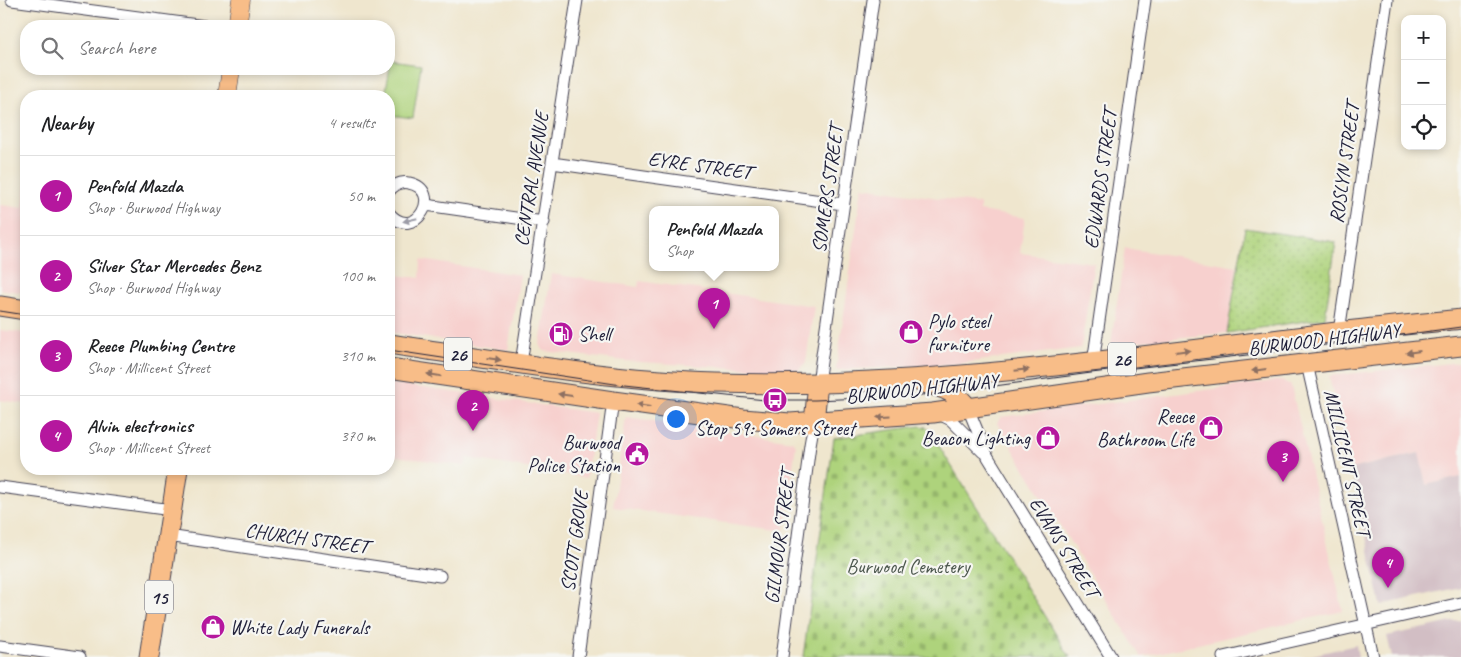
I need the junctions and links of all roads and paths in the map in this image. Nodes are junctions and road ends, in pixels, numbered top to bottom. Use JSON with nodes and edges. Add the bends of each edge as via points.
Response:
{"nodes":[{"id":1,"x":12,"y":0,"type":"edge"},
{"id":2,"x":241,"y":0,"type":"edge"},
{"id":3,"x":577,"y":0,"type":"edge"},
{"id":4,"x":873,"y":0,"type":"edge"},
{"id":5,"x":1145,"y":0,"type":"edge"},
{"id":6,"x":1387,"y":0,"type":"edge"},
{"id":7,"x":160,"y":20,"type":"edge"},
{"id":8,"x":239,"y":20,"type":"edge"},
{"id":9,"x":230,"y":75,"type":"edge"},
{"id":10,"x":228,"y":90,"type":"edge"},
{"id":11,"x":552,"y":163,"type":"junction"},
{"id":12,"x":395,"y":186,"type":"edge"},
{"id":13,"x":844,"y":204,"type":"junction"},
{"id":14,"x":426,"y":205,"type":"junction"},
{"id":15,"x":395,"y":219,"type":"edge"},
{"id":16,"x":544,"y":222,"type":"junction"},
{"id":17,"x":0,"y":306,"type":"edge"},
{"id":18,"x":20,"y":309,"type":"edge"},
{"id":19,"x":1461,"y":319,"type":"edge"},
{"id":20,"x":1339,"y":332,"type":"junction"},
{"id":21,"x":395,"y":345,"type":"edge"},
{"id":22,"x":1461,"y":346,"type":"edge"},
{"id":23,"x":1093,"y":362,"type":"junction"},
{"id":24,"x":521,"y":363,"type":"junction"},
{"id":25,"x":1307,"y":364,"type":"junction"},
{"id":26,"x":395,"y":369,"type":"edge"},
{"id":27,"x":616,"y":377,"type":"junction"},
{"id":28,"x":903,"y":380,"type":"junction"},
{"id":29,"x":818,"y":383,"type":"junction"},
{"id":30,"x":516,"y":388,"type":"junction"},
{"id":31,"x":1089,"y":390,"type":"junction"},
{"id":32,"x":613,"y":401,"type":"junction"},
{"id":33,"x":968,"y":408,"type":"junction"},
{"id":34,"x":933,"y":413,"type":"junction"},
{"id":35,"x":814,"y":422,"type":"junction"},
{"id":36,"x":988,"y":457,"type":"junction"},
{"id":37,"x":177,"y":475,"type":"edge"},
{"id":38,"x":0,"y":487,"type":"edge"},
{"id":39,"x":172,"y":510,"type":"junction"},
{"id":40,"x":168,"y":536,"type":"junction"},
{"id":41,"x":440,"y":576,"type":"dead end"},
{"id":42,"x":1461,"y":603,"type":"edge"},
{"id":43,"x":1366,"y":625,"type":"junction"},
{"id":44,"x":0,"y":646,"type":"edge"},
{"id":45,"x":80,"y":657,"type":"edge"},
{"id":46,"x":149,"y":657,"type":"edge"},
{"id":47,"x":578,"y":657,"type":"edge"},
{"id":48,"x":782,"y":657,"type":"edge"},
{"id":49,"x":1111,"y":657,"type":"edge"},
{"id":50,"x":1223,"y":657,"type":"edge"},
{"id":51,"x":1373,"y":657,"type":"edge"}],
"edges":[{"from":1,"to":7,"type":"street"},
{"from":2,"to":8,"type":"main road"},
{"from":3,"to":11,"type":"street","name":"CENTRAL AVENUE"},
{"from":4,"to":13,"type":"street","name":"SOMERS STREET"},
{"from":5,"to":23,"type":"street","name":"EDWARDS STREET"},
{"from":6,"to":20,"type":"street","name":"ROSLYN STREET"},
{"from":9,"to":10,"type":"main road"},
{"from":11,"to":13,"type":"street","name":"EYRE STREET"},
{"from":11,"to":16,"type":"street","name":"CENTRAL AVENUE"},
{"from":12,"to":14,"type":"street","via":[[407,182],[416,184],[425,195]]},
{"from":13,"to":29,"type":"street","name":"SOMERS STREET"},
{"from":14,"to":15,"type":"street","one_way":true,"via":[[424,212],[414,221]]},
{"from":14,"to":16,"type":"street"},
{"from":16,"to":24,"type":"street","name":"CENTRAL AVENUE"},
{"from":17,"to":18,"type":"highway"},
{"from":19,"to":20,"type":"highway","name":"BURWOOD HIGHWAY","number":"26"},
{"from":23,"to":20,"type":"highway","name":"BURWOOD HIGHWAY","number":"26","one_way":true},
{"from":21,"to":24,"type":"highway","name":"BURWOOD HIGHWAY","number":"26","one_way":true},
{"from":22,"to":25,"type":"highway","name":"BURWOOD HIGHWAY","number":"26","one_way":true},
{"from":28,"to":23,"type":"highway","name":"BURWOOD HIGHWAY","number":"26","one_way":true},
{"from":23,"to":31,"type":"highway"},
{"from":24,"to":27,"type":"highway","name":"BURWOOD HIGHWAY","number":"26"},
{"from":24,"to":30,"type":"highway"},
{"from":25,"to":31,"type":"highway","name":"BURWOOD HIGHWAY","number":"26","one_way":true},
{"from":25,"to":43,"type":"street","name":"MILLICENT STREET"},
{"from":30,"to":26,"type":"highway","name":"BURWOOD HIGHWAY","number":"26","one_way":true},
{"from":27,"to":29,"type":"highway","name":"BURWOOD HIGHWAY","number":"26","via":[[717,383]]},
{"from":27,"to":32,"type":"highway"},
{"from":28,"to":29,"type":"highway","name":"BURWOOD HIGHWAY","number":"26"},
{"from":28,"to":33,"type":"highway","via":[[950,392]]},
{"from":29,"to":35,"type":"highway"},
{"from":32,"to":30,"type":"highway","name":"BURWOOD HIGHWAY","number":"26","one_way":true},
{"from":31,"to":33,"type":"highway","name":"BURWOOD HIGHWAY","number":"26"},
{"from":35,"to":32,"type":"highway","name":"BURWOOD HIGHWAY","number":"26","one_way":true,"via":[[790,424]]},
{"from":32,"to":47,"type":"street","name":"SCOTT GROVE"},
{"from":33,"to":34,"type":"highway","name":"BURWOOD HIGHWAY","number":"26"},
{"from":33,"to":36,"type":"street","name":"EVANS STREET"},
{"from":34,"to":35,"type":"highway","name":"BURWOOD HIGHWAY","number":"26","one_way":true},
{"from":34,"to":36,"type":"street","name":"EVANS STREET","via":[[951,420]]},
{"from":35,"to":48,"type":"street","name":"GILMOUR STREET"},
{"from":36,"to":49,"type":"street","name":"EVANS STREET"},
{"from":37,"to":39,"type":"highway","number":"15"},
{"from":38,"to":39,"type":"street"},
{"from":39,"to":40,"type":"highway","number":"15"},
{"from":40,"to":41,"type":"street","name":"CHURCH STREET"},
{"from":40,"to":46,"type":"highway","number":"15"},
{"from":42,"to":43,"type":"street"},
{"from":43,"to":50,"type":"street"},
{"from":43,"to":51,"type":"street","name":"MILLICENT STREET"},
{"from":44,"to":45,"type":"street"}]}
